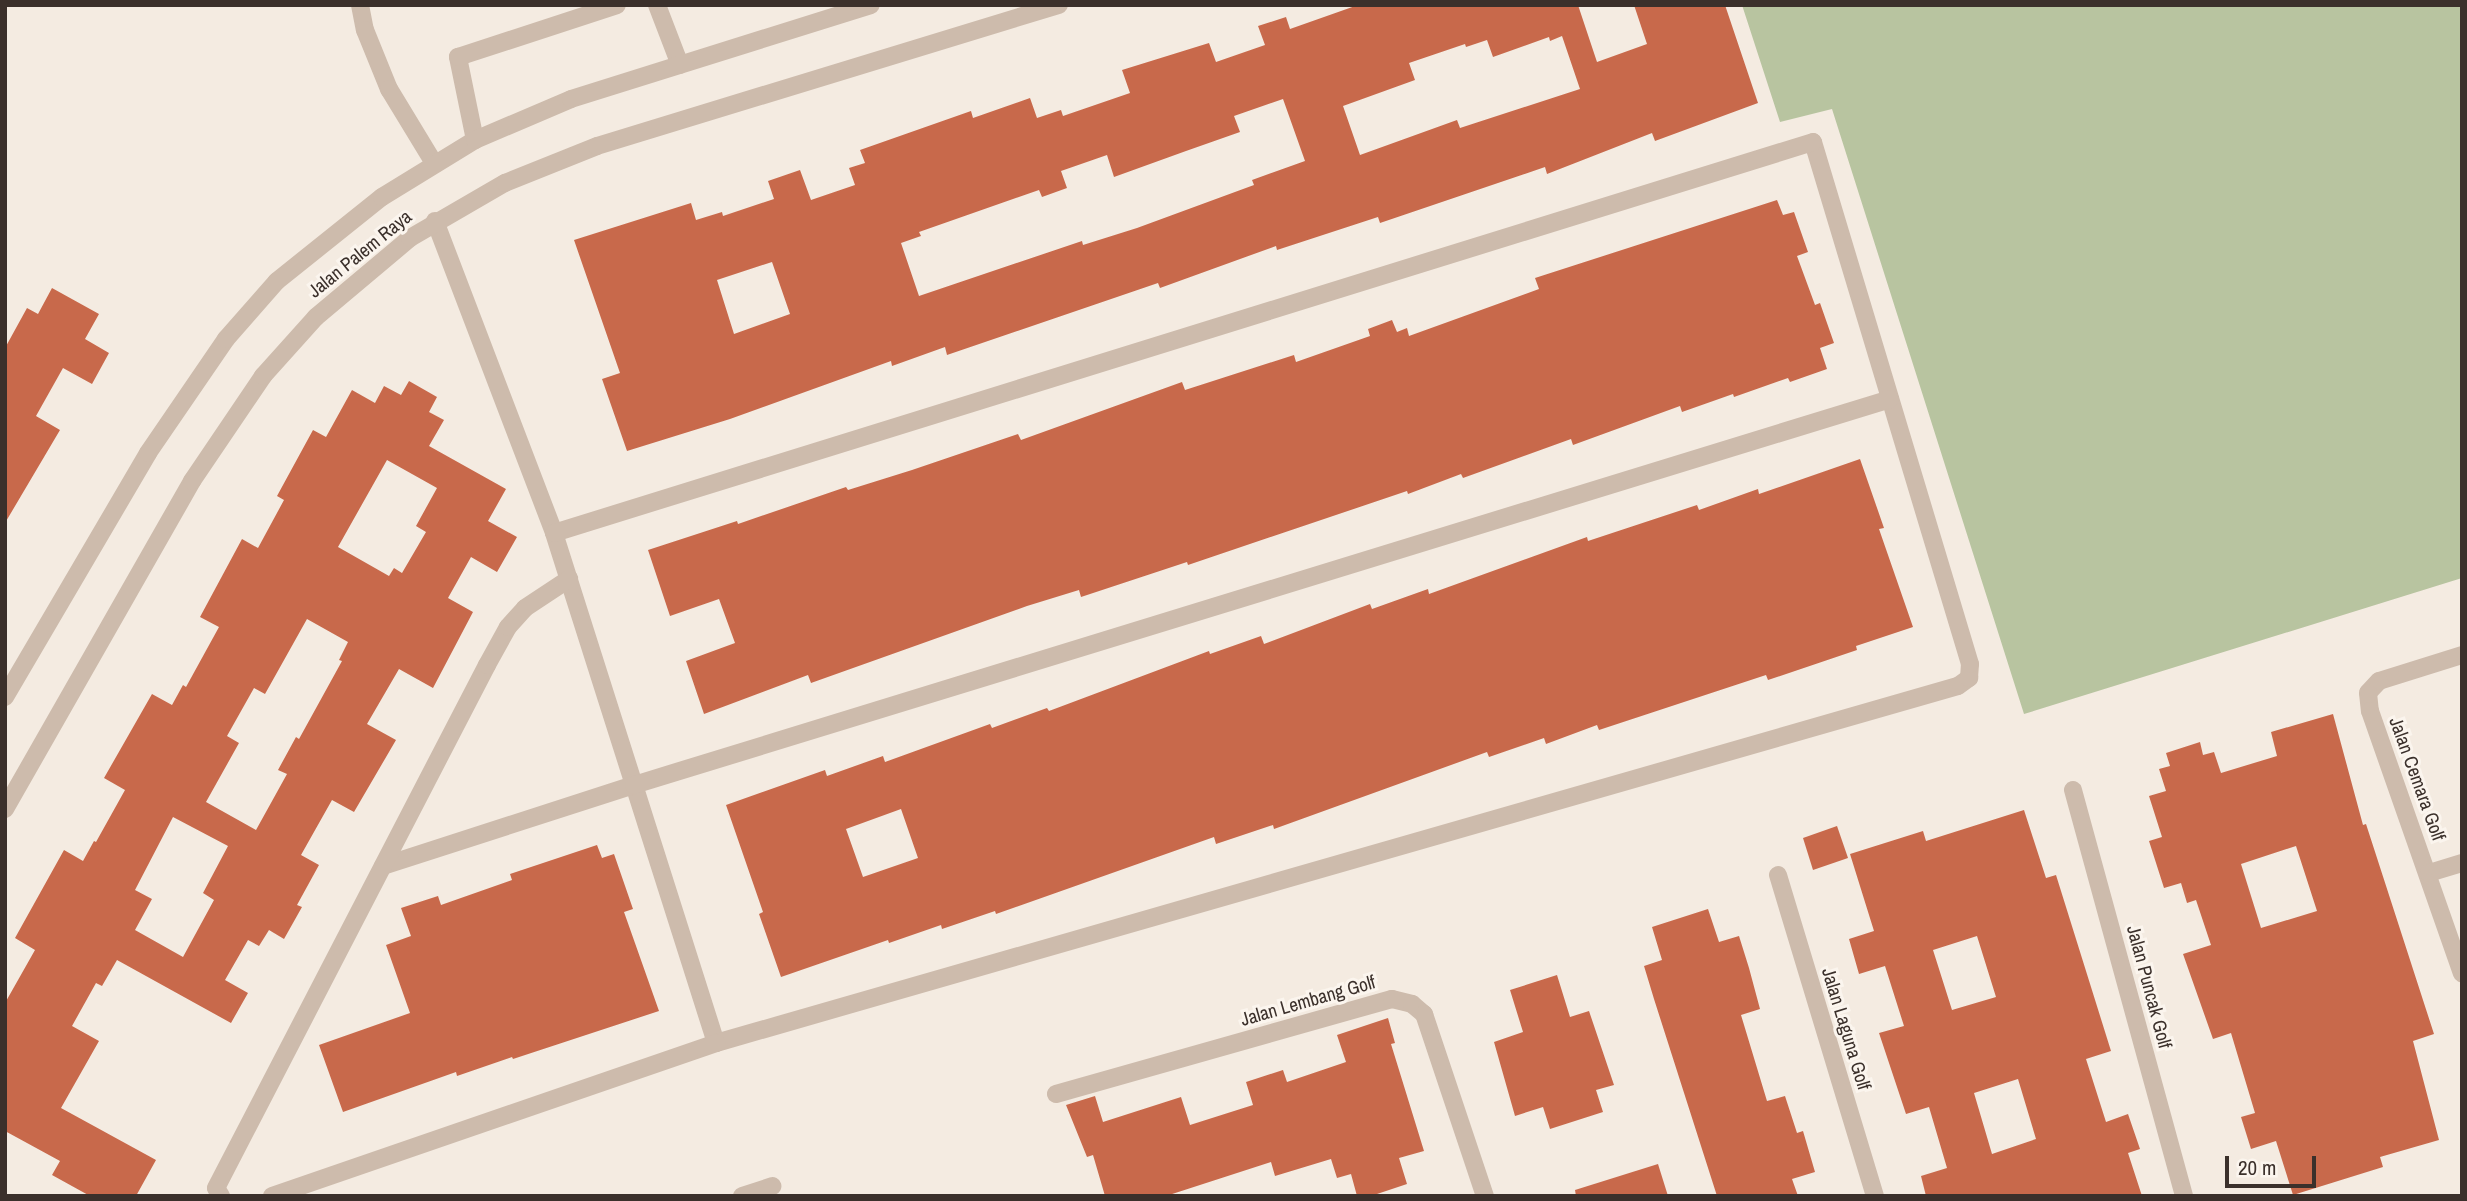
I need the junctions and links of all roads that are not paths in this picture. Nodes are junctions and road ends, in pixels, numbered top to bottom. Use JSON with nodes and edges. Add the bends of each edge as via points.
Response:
{"nodes":[{"id":1,"x":348,"y":5,"type":"edge"},
{"id":2,"x":360,"y":5,"type":"edge"},
{"id":3,"x":617,"y":5,"type":"edge"},
{"id":4,"x":657,"y":5,"type":"edge"},
{"id":5,"x":871,"y":5,"type":"edge"},
{"id":6,"x":1059,"y":5,"type":"edge"},
{"id":7,"x":365,"y":30,"type":"junction"},
{"id":8,"x":680,"y":65,"type":"junction"},
{"id":9,"x":475,"y":139,"type":"junction"},
{"id":10,"x":434,"y":163,"type":"junction"},
{"id":11,"x":435,"y":221,"type":"junction"},
{"id":12,"x":1890,"y":399,"type":"junction"},
{"id":13,"x":554,"y":533,"type":"junction"},
{"id":14,"x":569,"y":579,"type":"junction"},
{"id":15,"x":2462,"y":655,"type":"edge"},
{"id":16,"x":5,"y":697,"type":"edge"},
{"id":17,"x":634,"y":785,"type":"junction"},
{"id":18,"x":2073,"y":790,"type":"dead end"},
{"id":19,"x":5,"y":809,"type":"edge"},
{"id":20,"x":2462,"y":863,"type":"edge"},
{"id":21,"x":383,"y":866,"type":"junction"},
{"id":22,"x":2429,"y":873,"type":"junction"},
{"id":23,"x":1778,"y":875,"type":"dead end"},
{"id":24,"x":2462,"y":973,"type":"edge"},
{"id":25,"x":716,"y":1042,"type":"junction"},
{"id":26,"x":1056,"y":1094,"type":"dead end"},
{"id":27,"x":772,"y":1186,"type":"dead end"},
{"id":28,"x":221,"y":1196,"type":"edge"},
{"id":29,"x":272,"y":1196,"type":"edge"},
{"id":30,"x":742,"y":1196,"type":"edge"},
{"id":31,"x":1485,"y":1196,"type":"edge"},
{"id":32,"x":1875,"y":1196,"type":"edge"},
{"id":33,"x":2184,"y":1196,"type":"edge"}],
"edges":[{"from":1,"to":7,"type":"street"},
{"from":2,"to":7,"type":"street"},
{"from":3,"to":9,"type":"street","via":[[457,57]]},
{"from":4,"to":8,"type":"street"},
{"from":5,"to":8,"type":"street","name":"Jalan Palem Raya"},
{"from":6,"to":11,"type":"street","name":"Jalan Palem Raya","via":[[597,146],[505,183]]},
{"from":7,"to":10,"type":"street","via":[[389,89]]},
{"from":8,"to":9,"type":"street","name":"Jalan Palem Raya","via":[[571,99]]},
{"from":9,"to":10,"type":"street","name":"Jalan Palem Raya"},
{"from":10,"to":16,"type":"street","name":"Jalan Palem Raya","via":[[382,197],[277,281],[226,339],[148,453]]},
{"from":11,"to":13,"type":"street"},
{"from":11,"to":19,"type":"street","name":"Jalan Palem Raya","via":[[316,317],[263,376],[192,481]]},
{"from":12,"to":13,"type":"street","via":[[1813,142]]},
{"from":12,"to":17,"type":"street"},
{"from":12,"to":25,"type":"street","via":[[1970,664],[1969,678],[1958,686]]},
{"from":13,"to":14,"type":"street"},
{"from":14,"to":17,"type":"street"},
{"from":14,"to":21,"type":"street","via":[[525,608],[508,627]]},
{"from":15,"to":22,"type":"street","name":"Jalan Cemara Golf","via":[[2379,681],[2368,693],[2370,711]]},
{"from":17,"to":21,"type":"street"},
{"from":17,"to":25,"type":"street"},
{"from":18,"to":33,"type":"street","name":"Jalan Puncak Golf"},
{"from":20,"to":22,"type":"street"},
{"from":21,"to":28,"type":"street","via":[[216,1188]]},
{"from":22,"to":24,"type":"street","name":"Jalan Cemara Golf"},
{"from":23,"to":32,"type":"street","name":"Jalan Laguna Golf"},
{"from":25,"to":29,"type":"street"},
{"from":26,"to":31,"type":"street","name":"Jalan Lembang Golf","via":[[1392,999],[1412,1004],[1424,1014]]},
{"from":27,"to":30,"type":"street"}]}
